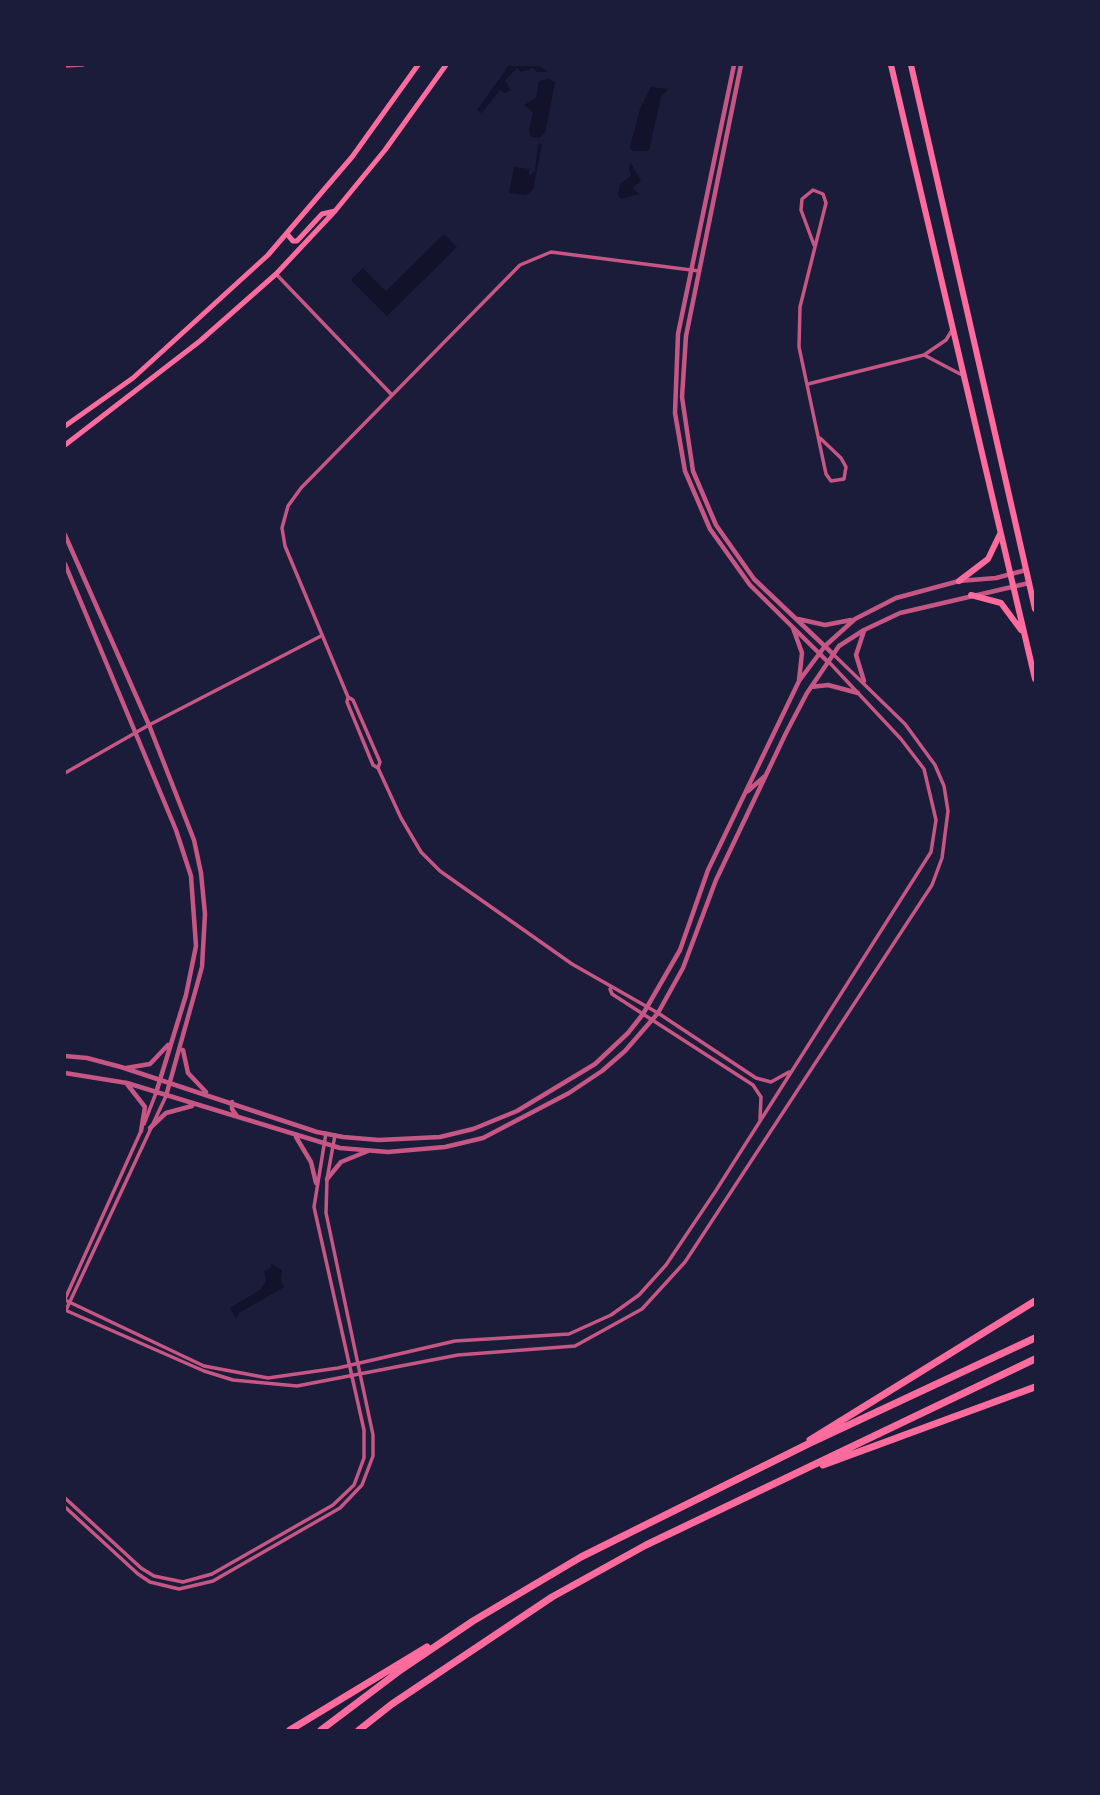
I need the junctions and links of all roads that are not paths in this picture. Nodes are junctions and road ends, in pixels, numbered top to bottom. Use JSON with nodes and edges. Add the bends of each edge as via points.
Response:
{"nodes":[{"id":1,"x":83,"y":65,"type":"edge"},
{"id":2,"x":411,"y":65,"type":"edge"},
{"id":3,"x":418,"y":65,"type":"edge"},
{"id":4,"x":446,"y":65,"type":"edge"},
{"id":5,"x":734,"y":65,"type":"edge"},
{"id":6,"x":741,"y":65,"type":"edge"},
{"id":7,"x":891,"y":65,"type":"edge"},
{"id":8,"x":911,"y":65,"type":"edge"},
{"id":9,"x":65,"y":66,"type":"edge"},
{"id":10,"x":412,"y":74,"type":"junction"},
{"id":11,"x":335,"y":211,"type":"junction"},
{"id":12,"x":287,"y":234,"type":"junction"},
{"id":13,"x":814,"y":245,"type":"junction"},
{"id":14,"x":691,"y":270,"type":"junction"},
{"id":15,"x":699,"y":271,"type":"junction"},
{"id":16,"x":276,"y":274,"type":"junction"},
{"id":17,"x":954,"y":328,"type":"junction"},
{"id":18,"x":924,"y":355,"type":"junction"},
{"id":19,"x":965,"y":377,"type":"junction"},
{"id":20,"x":807,"y":384,"type":"junction"},
{"id":21,"x":392,"y":395,"type":"junction"},
{"id":22,"x":65,"y":426,"type":"edge"},
{"id":23,"x":820,"y":439,"type":"junction"},
{"id":24,"x":65,"y":446,"type":"edge"},
{"id":25,"x":1000,"y":531,"type":"junction"},
{"id":26,"x":65,"y":535,"type":"edge"},
{"id":27,"x":65,"y":564,"type":"edge"},
{"id":28,"x":1027,"y":570,"type":"junction"},
{"id":29,"x":1011,"y":575,"type":"junction"},
{"id":30,"x":959,"y":581,"type":"junction"},
{"id":31,"x":1029,"y":583,"type":"junction"},
{"id":32,"x":1014,"y":587,"type":"junction"},
{"id":33,"x":971,"y":595,"type":"junction"},
{"id":34,"x":1035,"y":609,"type":"edge"},
{"id":35,"x":797,"y":619,"type":"junction"},
{"id":36,"x":855,"y":619,"type":"junction"},
{"id":37,"x":791,"y":624,"type":"junction"},
{"id":38,"x":864,"y":630,"type":"junction"},
{"id":39,"x":321,"y":636,"type":"junction"},
{"id":40,"x":1025,"y":638,"type":"junction"},
{"id":41,"x":825,"y":646,"type":"junction"},
{"id":42,"x":819,"y":653,"type":"junction"},
{"id":43,"x":833,"y":654,"type":"junction"},
{"id":44,"x":828,"y":661,"type":"junction"},
{"id":45,"x":1035,"y":679,"type":"edge"},
{"id":46,"x":799,"y":681,"type":"junction"},
{"id":47,"x":864,"y":681,"type":"junction"},
{"id":48,"x":811,"y":687,"type":"junction"},
{"id":49,"x":858,"y":693,"type":"junction"},
{"id":50,"x":149,"y":725,"type":"junction"},
{"id":51,"x":137,"y":733,"type":"junction"},
{"id":52,"x":65,"y":773,"type":"edge"},
{"id":53,"x":766,"y":776,"type":"junction"},
{"id":54,"x":743,"y":797,"type":"junction"},
{"id":55,"x":610,"y":989,"type":"junction"},
{"id":56,"x":647,"y":1007,"type":"junction"},
{"id":57,"x":658,"y":1013,"type":"junction"},
{"id":58,"x":643,"y":1014,"type":"junction"},
{"id":59,"x":653,"y":1020,"type":"junction"},
{"id":60,"x":174,"y":1031,"type":"junction"},
{"id":61,"x":183,"y":1043,"type":"junction"},
{"id":62,"x":65,"y":1056,"type":"edge"},
{"id":63,"x":795,"y":1066,"type":"junction"},
{"id":64,"x":121,"y":1068,"type":"junction"},
{"id":65,"x":65,"y":1073,"type":"edge"},
{"id":66,"x":160,"y":1079,"type":"junction"},
{"id":67,"x":127,"y":1083,"type":"junction"},
{"id":68,"x":170,"y":1083,"type":"junction"},
{"id":69,"x":156,"y":1093,"type":"junction"},
{"id":70,"x":209,"y":1095,"type":"junction"},
{"id":71,"x":166,"y":1096,"type":"junction"},
{"id":72,"x":232,"y":1102,"type":"junction"},
{"id":73,"x":196,"y":1105,"type":"junction"},
{"id":74,"x":238,"y":1117,"type":"junction"},
{"id":75,"x":759,"y":1123,"type":"junction"},
{"id":76,"x":150,"y":1128,"type":"junction"},
{"id":77,"x":141,"y":1131,"type":"junction"},
{"id":78,"x":326,"y":1133,"type":"junction"},
{"id":79,"x":335,"y":1135,"type":"junction"},
{"id":80,"x":296,"y":1137,"type":"junction"},
{"id":81,"x":322,"y":1144,"type":"junction"},
{"id":82,"x":332,"y":1147,"type":"junction"},
{"id":83,"x":369,"y":1151,"type":"junction"},
{"id":84,"x":327,"y":1180,"type":"junction"},
{"id":85,"x":316,"y":1183,"type":"junction"},
{"id":86,"x":66,"y":1301,"type":"edge"},
{"id":87,"x":1035,"y":1301,"type":"edge"},
{"id":88,"x":65,"y":1311,"type":"edge"},
{"id":89,"x":1035,"y":1338,"type":"edge"},
{"id":90,"x":1035,"y":1359,"type":"edge"},
{"id":91,"x":358,"y":1363,"type":"junction"},
{"id":92,"x":348,"y":1366,"type":"junction"},
{"id":93,"x":360,"y":1373,"type":"junction"},
{"id":94,"x":351,"y":1376,"type":"junction"},
{"id":95,"x":1035,"y":1387,"type":"edge"},
{"id":96,"x":808,"y":1444,"type":"junction"},
{"id":97,"x":771,"y":1486,"type":"junction"},
{"id":98,"x":65,"y":1498,"type":"edge"},
{"id":99,"x":65,"y":1507,"type":"edge"},
{"id":100,"x":473,"y":1621,"type":"junction"},
{"id":101,"x":290,"y":1730,"type":"edge"},
{"id":102,"x":321,"y":1730,"type":"edge"},
{"id":103,"x":359,"y":1730,"type":"edge"}],
"edges":[{"from":1,"to":9,"type":"street"},
{"from":2,"to":10,"type":"street"},
{"from":3,"to":10,"type":"main road"},
{"from":4,"to":11,"type":"main road"},
{"from":5,"to":14,"type":"street"},
{"from":6,"to":15,"type":"street"},
{"from":7,"to":17,"type":"main road"},
{"from":8,"to":28,"type":"main road"},
{"from":10,"to":12,"type":"main road","via":[[352,157]]},
{"from":11,"to":12,"type":"main road","via":[[322,214],[297,241]]},
{"from":11,"to":16,"type":"main road"},
{"from":12,"to":22,"type":"main road","via":[[133,378]]},
{"from":13,"to":13,"type":"street","via":[[801,210],[802,199],[813,190],[823,194],[826,203]]},
{"from":13,"to":20,"type":"street","via":[[798,327]]},
{"from":14,"to":15,"type":"street"},
{"from":14,"to":21,"type":"street","via":[[567,253],[534,258],[507,277]]},
{"from":14,"to":37,"type":"street","via":[[678,334],[673,396],[685,471],[715,536],[750,585]]},
{"from":15,"to":35,"type":"street","via":[[686,337],[682,397],[693,471],[716,525],[740,560]]},
{"from":16,"to":21,"type":"street"},
{"from":16,"to":24,"type":"main road","via":[[200,341]]},
{"from":17,"to":18,"type":"street","via":[[946,340]]},
{"from":17,"to":19,"type":"main road"},
{"from":18,"to":19,"type":"street"},
{"from":18,"to":20,"type":"street"},
{"from":19,"to":25,"type":"main road"},
{"from":20,"to":23,"type":"street"},
{"from":21,"to":39,"type":"street","via":[[301,488],[284,517],[285,546]]},
{"from":23,"to":23,"type":"street","via":[[841,458],[846,467],[844,479],[831,481],[826,474]]},
{"from":25,"to":29,"type":"main road"},
{"from":25,"to":30,"type":"main road","via":[[988,559]]},
{"from":26,"to":50,"type":"street"},
{"from":27,"to":51,"type":"street"},
{"from":28,"to":29,"type":"street"},
{"from":28,"to":31,"type":"main road"},
{"from":29,"to":30,"type":"street"},
{"from":29,"to":32,"type":"main road"},
{"from":30,"to":36,"type":"street","via":[[914,592]]},
{"from":31,"to":32,"type":"street"},
{"from":31,"to":34,"type":"main road"},
{"from":32,"to":33,"type":"street"},
{"from":32,"to":40,"type":"main road"},
{"from":33,"to":38,"type":"street","via":[[900,613]]},
{"from":33,"to":40,"type":"main road","via":[[1001,603]]},
{"from":35,"to":36,"type":"street","via":[[833,625]]},
{"from":35,"to":41,"type":"street"},
{"from":36,"to":41,"type":"street"},
{"from":37,"to":42,"type":"street"},
{"from":37,"to":46,"type":"street","via":[[800,642]]},
{"from":38,"to":43,"type":"street"},
{"from":38,"to":47,"type":"street","via":[[856,655]]},
{"from":39,"to":50,"type":"street"},
{"from":39,"to":55,"type":"street","via":[[373,765],[421,852],[440,872]]},
{"from":40,"to":45,"type":"main road"},
{"from":41,"to":42,"type":"street"},
{"from":41,"to":43,"type":"street"},
{"from":42,"to":44,"type":"street"},
{"from":42,"to":46,"type":"street"},
{"from":43,"to":44,"type":"street"},
{"from":43,"to":47,"type":"street"},
{"from":44,"to":48,"type":"street"},
{"from":44,"to":49,"type":"street"},
{"from":46,"to":54,"type":"street"},
{"from":47,"to":93,"type":"street","via":[[922,743],[941,776],[948,811],[942,858],[932,885],[685,1262],[642,1309],[575,1346],[458,1355]]},
{"from":48,"to":49,"type":"street","via":[[828,685]]},
{"from":48,"to":53,"type":"street"},
{"from":49,"to":63,"type":"street","via":[[924,769],[936,820],[931,852]]},
{"from":50,"to":51,"type":"street"},
{"from":50,"to":61,"type":"street","via":[[194,840],[204,896],[202,967]]},
{"from":51,"to":52,"type":"street"},
{"from":51,"to":60,"type":"street","via":[[191,876],[195,946]]},
{"from":53,"to":54,"type":"street"},
{"from":53,"to":57,"type":"street","via":[[716,880],[683,968]]},
{"from":54,"to":56,"type":"street","via":[[708,870],[680,950]]},
{"from":55,"to":56,"type":"street"},
{"from":55,"to":58,"type":"street"},
{"from":56,"to":57,"type":"street"},
{"from":56,"to":58,"type":"street"},
{"from":57,"to":59,"type":"street"},
{"from":57,"to":63,"type":"street","via":[[762,1082],[782,1079]]},
{"from":58,"to":59,"type":"street"},
{"from":58,"to":79,"type":"street","via":[[610,1050],[563,1086],[473,1129],[415,1139]]},
{"from":59,"to":75,"type":"street","via":[[753,1085],[761,1097]]},
{"from":59,"to":83,"type":"street","via":[[602,1071],[483,1138],[445,1147]]},
{"from":60,"to":64,"type":"street","via":[[159,1058]]},
{"from":60,"to":66,"type":"street"},
{"from":61,"to":68,"type":"street"},
{"from":61,"to":70,"type":"street","via":[[183,1064]]},
{"from":62,"to":64,"type":"street"},
{"from":63,"to":75,"type":"street"},
{"from":64,"to":66,"type":"street"},
{"from":65,"to":67,"type":"street"},
{"from":66,"to":68,"type":"street"},
{"from":66,"to":69,"type":"street"},
{"from":67,"to":69,"type":"street"},
{"from":67,"to":77,"type":"street","via":[[145,1107]]},
{"from":68,"to":70,"type":"street"},
{"from":68,"to":71,"type":"street"},
{"from":69,"to":71,"type":"street"},
{"from":69,"to":77,"type":"street"},
{"from":70,"to":72,"type":"street"},
{"from":71,"to":73,"type":"street"},
{"from":71,"to":76,"type":"street"},
{"from":72,"to":74,"type":"street"},
{"from":72,"to":78,"type":"street"},
{"from":73,"to":74,"type":"street"},
{"from":73,"to":76,"type":"street","via":[[177,1107]]},
{"from":74,"to":80,"type":"street"},
{"from":75,"to":91,"type":"street","via":[[666,1265],[639,1295],[611,1315],[569,1334],[455,1341]]},
{"from":76,"to":86,"type":"street"},
{"from":77,"to":86,"type":"street"},
{"from":78,"to":79,"type":"street"},
{"from":78,"to":81,"type":"street"},
{"from":79,"to":82,"type":"street"},
{"from":80,"to":81,"type":"street"},
{"from":80,"to":85,"type":"street"},
{"from":81,"to":82,"type":"street"},
{"from":81,"to":85,"type":"street"},
{"from":82,"to":83,"type":"street"},
{"from":82,"to":84,"type":"street"},
{"from":83,"to":84,"type":"street","via":[[341,1162]]},
{"from":84,"to":91,"type":"street","via":[[326,1213]]},
{"from":85,"to":92,"type":"street","via":[[314,1207]]},
{"from":86,"to":88,"type":"street"},
{"from":86,"to":92,"type":"street","via":[[204,1366],[236,1374],[288,1377]]},
{"from":87,"to":96,"type":"highway","via":[[814,1436]]},
{"from":88,"to":94,"type":"street","via":[[233,1380],[298,1386]]},
{"from":89,"to":96,"type":"highway"},
{"from":90,"to":97,"type":"highway"},
{"from":91,"to":92,"type":"street"},
{"from":91,"to":93,"type":"street"},
{"from":92,"to":94,"type":"street"},
{"from":93,"to":94,"type":"street"},
{"from":93,"to":99,"type":"street","via":[[374,1444],[362,1485],[340,1508],[214,1581],[179,1589],[150,1582]]},
{"from":94,"to":98,"type":"street","via":[[365,1458],[354,1485],[332,1505],[212,1574],[183,1582],[154,1576]]},
{"from":95,"to":97,"type":"highway"},
{"from":96,"to":100,"type":"highway","via":[[581,1557]]},
{"from":97,"to":103,"type":"highway","via":[[646,1545],[552,1597]]},
{"from":100,"to":101,"type":"highway"},
{"from":100,"to":102,"type":"highway"}]}
